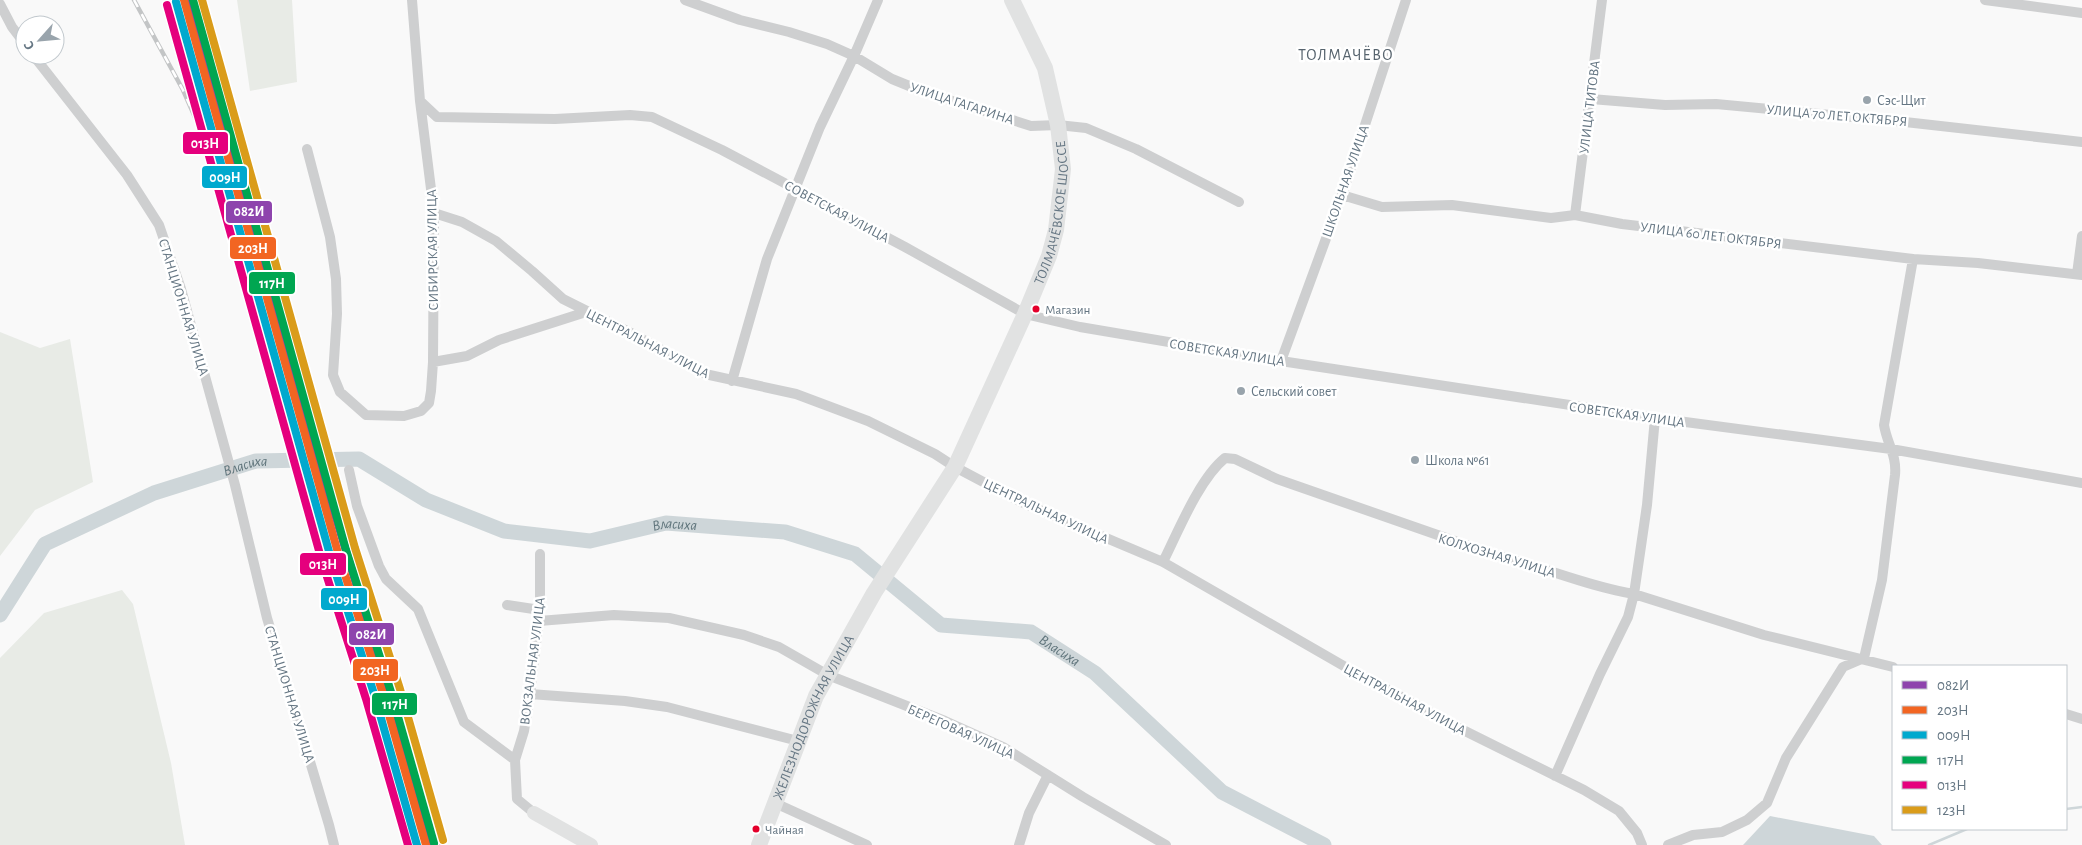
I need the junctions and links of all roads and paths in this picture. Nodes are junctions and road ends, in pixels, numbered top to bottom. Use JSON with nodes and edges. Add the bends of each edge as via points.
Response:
{"nodes":[{"id":1,"x":412,"y":0,"type":"edge"},
{"id":2,"x":684,"y":0,"type":"edge"},
{"id":3,"x":878,"y":0,"type":"edge"},
{"id":4,"x":1012,"y":0,"type":"edge"},
{"id":5,"x":1406,"y":0,"type":"edge"},
{"id":6,"x":1602,"y":0,"type":"edge"},
{"id":7,"x":1985,"y":0,"type":"edge"},
{"id":8,"x":0,"y":4,"type":"edge"},
{"id":9,"x":2082,"y":14,"type":"edge"},
{"id":10,"x":15,"y":31,"type":"edge"},
{"id":11,"x":854,"y":56,"type":"junction"},
{"id":12,"x":41,"y":65,"type":"edge"},
{"id":13,"x":1590,"y":99,"type":"junction"},
{"id":14,"x":420,"y":101,"type":"junction"},
{"id":15,"x":1058,"y":125,"type":"junction"},
{"id":16,"x":2082,"y":142,"type":"edge"},
{"id":17,"x":307,"y":149,"type":"dead end"},
{"id":18,"x":795,"y":189,"type":"junction"},
{"id":19,"x":1342,"y":195,"type":"junction"},
{"id":20,"x":1239,"y":202,"type":"dead end"},
{"id":21,"x":434,"y":212,"type":"junction"},
{"id":22,"x":1576,"y":215,"type":"junction"},
{"id":23,"x":2082,"y":236,"type":"edge"},
{"id":24,"x":1913,"y":259,"type":"junction"},
{"id":25,"x":2079,"y":275,"type":"edge"},
{"id":26,"x":586,"y":312,"type":"junction"},
{"id":27,"x":1025,"y":314,"type":"junction"},
{"id":28,"x":1281,"y":361,"type":"junction"},
{"id":29,"x":433,"y":362,"type":"junction"},
{"id":30,"x":732,"y":381,"type":"junction"},
{"id":31,"x":1655,"y":418,"type":"junction"},
{"id":32,"x":1891,"y":448,"type":"junction"},
{"id":33,"x":955,"y":467,"type":"junction"},
{"id":34,"x":349,"y":470,"type":"dead end"},
{"id":35,"x":2082,"y":483,"type":"edge"},
{"id":36,"x":901,"y":549,"type":"joint"},
{"id":37,"x":540,"y":554,"type":"dead end"},
{"id":38,"x":1163,"y":562,"type":"junction"},
{"id":39,"x":1634,"y":594,"type":"junction"},
{"id":40,"x":507,"y":605,"type":"dead end"},
{"id":41,"x":540,"y":610,"type":"junction"},
{"id":42,"x":539,"y":621,"type":"junction"},
{"id":43,"x":1864,"y":658,"type":"junction"},
{"id":44,"x":1892,"y":667,"type":"edge"},
{"id":45,"x":828,"y":675,"type":"junction"},
{"id":46,"x":530,"y":694,"type":"junction"},
{"id":47,"x":2067,"y":714,"type":"edge"},
{"id":48,"x":2082,"y":719,"type":"edge"},
{"id":49,"x":798,"y":741,"type":"junction"},
{"id":50,"x":515,"y":760,"type":"junction"},
{"id":51,"x":1048,"y":775,"type":"junction"},
{"id":52,"x":1555,"y":776,"type":"junction"},
{"id":53,"x":775,"y":803,"type":"junction"},
{"id":54,"x":534,"y":813,"type":"joint"},
{"id":55,"x":334,"y":845,"type":"edge"},
{"id":56,"x":591,"y":845,"type":"edge"},
{"id":57,"x":758,"y":845,"type":"edge"},
{"id":58,"x":867,"y":845,"type":"edge"},
{"id":59,"x":1019,"y":845,"type":"edge"},
{"id":60,"x":1166,"y":845,"type":"edge"},
{"id":61,"x":1642,"y":845,"type":"edge"},
{"id":62,"x":1668,"y":845,"type":"edge"}],
"edges":[{"from":1,"to":14,"type":"street","name":"СИБИРСКАЯ УЛИЦА"},
{"from":2,"to":11,"type":"street","name":"УЛИЦА ГАГАРИНА","via":[[740,20],[827,44]]},
{"from":3,"to":11,"type":"street"},
{"from":4,"to":15,"type":"main road","name":"ТОЛМАЧЁВСКОЕ ШОССЕ","via":[[1046,68]]},
{"from":5,"to":19,"type":"street","name":"ШКОЛЬНАЯ УЛИЦА"},
{"from":6,"to":13,"type":"street","name":"УЛИЦА ТИТОВА"},
{"from":7,"to":9,"type":"street"},
{"from":8,"to":10,"type":"street"},
{"from":11,"to":15,"type":"street","name":"УЛИЦА ГАГАРИНА","via":[[892,79],[924,92],[1031,126]]},
{"from":11,"to":18,"type":"street"},
{"from":12,"to":55,"type":"street","name":"СТАНЦИОННАЯ УЛИЦА","via":[[127,175],[158,225],[181,288],[235,485],[267,618]]},
{"from":13,"to":16,"type":"street","name":"УЛИЦА 70 ЛЕТ ОКТЯБРЯ","via":[[1665,105],[1716,104]]},
{"from":13,"to":22,"type":"street","name":"УЛИЦА ТИТОВА"},
{"from":14,"to":18,"type":"street","name":"СОВЕТСКАЯ УЛИЦА","via":[[438,117],[652,117]]},
{"from":14,"to":21,"type":"street","name":"СИБИРСКАЯ УЛИЦА"},
{"from":15,"to":20,"type":"street","name":"УЛИЦА ГАГАРИНА","via":[[1086,128],[1136,149]]},
{"from":15,"to":27,"type":"main road","name":"ТОЛМАЧЁВСКОЕ ШОССЕ","via":[[1063,170],[1056,230]]},
{"from":17,"to":29,"type":"street","name":"СИБИРСКАЯ УЛИЦА","via":[[330,237],[336,279],[333,375],[340,392],[366,415],[404,416],[421,411],[429,403]]},
{"from":18,"to":27,"type":"street","name":"СОВЕТСКАЯ УЛИЦА"},
{"from":18,"to":30,"type":"street","via":[[767,259]]},
{"from":19,"to":22,"type":"street","name":"УЛИЦА 60 ЛЕТ ОКТЯБРЯ","via":[[1382,207],[1452,205],[1550,218]]},
{"from":19,"to":28,"type":"street","name":"ШКОЛЬНАЯ УЛИЦА"},
{"from":21,"to":26,"type":"street","name":"ЦЕНТРАЛЬНАЯ УЛИЦА","via":[[462,222],[496,241],[562,299]]},
{"from":21,"to":29,"type":"street","name":"СИБИРСКАЯ УЛИЦА"},
{"from":22,"to":24,"type":"street","name":"УЛИЦА 60 ЛЕТ ОКТЯБРЯ","via":[[1622,224]]},
{"from":23,"to":25,"type":"street"},
{"from":24,"to":25,"type":"street","name":"УЛИЦА 60 ЛЕТ ОКТЯБРЯ"},
{"from":24,"to":32,"type":"street","via":[[1884,424]]},
{"from":26,"to":29,"type":"street","via":[[499,340],[467,356]]},
{"from":26,"to":30,"type":"street","name":"ЦЕНТРАЛЬНАЯ УЛИЦА","via":[[705,374]]},
{"from":27,"to":28,"type":"street","name":"СОВЕТСКАЯ УЛИЦА","via":[[1080,327]]},
{"from":27,"to":33,"type":"main road","name":"ТОЛМАЧЁВСКОЕ ШОССЕ"},
{"from":28,"to":31,"type":"street","name":"СОВЕТСКАЯ УЛИЦА"},
{"from":30,"to":33,"type":"street","name":"ЦЕНТРАЛЬНАЯ УЛИЦА","via":[[796,394],[859,418]]},
{"from":31,"to":32,"type":"street","name":"СОВЕТСКАЯ УЛИЦА"},
{"from":31,"to":39,"type":"street"},
{"from":32,"to":35,"type":"street","name":"СОВЕТСКАЯ УЛИЦА"},
{"from":32,"to":43,"type":"street","via":[[1896,469],[1882,580]]},
{"from":33,"to":36,"type":"main road","name":"ТОЛМАЧЁВСКОЕ ШОССЕ"},
{"from":33,"to":38,"type":"street","name":"ЦЕНТРАЛЬНАЯ УЛИЦА","via":[[1021,502]]},
{"from":34,"to":50,"type":"street","via":[[357,506],[379,566],[386,579],[418,609],[464,722]]},
{"from":36,"to":45,"type":"main road","name":"ЖЕЛЕЗНОДОРОЖНАЯ УЛИЦА"},
{"from":37,"to":41,"type":"street","name":"ВОКЗАЛЬНАЯ УЛИЦА"},
{"from":38,"to":39,"type":"street","name":"КОЛХОЗНАЯ УЛИЦА","via":[[1195,499],[1215,466],[1225,458],[1494,556]]},
{"from":38,"to":52,"type":"street","name":"ЦЕНТРАЛЬНАЯ УЛИЦА","via":[[1349,669]]},
{"from":39,"to":43,"type":"street","name":"КОЛХОЗНАЯ УЛИЦА","via":[[1764,635]]},
{"from":39,"to":52,"type":"street","via":[[1628,617]]},
{"from":40,"to":41,"type":"street"},
{"from":41,"to":42,"type":"street","name":"ВОКЗАЛЬНАЯ УЛИЦА"},
{"from":42,"to":45,"type":"street","name":"БЕРЕГОВАЯ УЛИЦА","via":[[614,615],[669,618],[779,646]]},
{"from":42,"to":46,"type":"street","name":"ВОКЗАЛЬНАЯ УЛИЦА"},
{"from":43,"to":44,"type":"street","name":"КОЛХОЗНАЯ УЛИЦА"},
{"from":43,"to":62,"type":"street","via":[[1843,667],[1786,758],[1766,803],[1748,820],[1722,832],[1693,835]]},
{"from":45,"to":49,"type":"main road","name":"ЖЕЛЕЗНОДОРОЖНАЯ УЛИЦА"},
{"from":45,"to":51,"type":"street","name":"БЕРЕГОВАЯ УЛИЦА","via":[[1003,747]]},
{"from":46,"to":49,"type":"street","via":[[667,707]]},
{"from":46,"to":50,"type":"street","name":"ВОКЗАЛЬНАЯ УЛИЦА"},
{"from":47,"to":48,"type":"street"},
{"from":49,"to":53,"type":"main road","name":"ЖЕЛЕЗНОДОРОЖНАЯ УЛИЦА"},
{"from":50,"to":54,"type":"street","name":"ВОКЗАЛЬНАЯ УЛИЦА","via":[[517,800]]},
{"from":51,"to":59,"type":"street","via":[[1029,813]]},
{"from":51,"to":60,"type":"street","name":"БЕРЕГОВАЯ УЛИЦА"},
{"from":52,"to":61,"type":"street","name":"ЦЕНТРАЛЬНАЯ УЛИЦА","via":[[1619,811],[1637,833]]},
{"from":53,"to":57,"type":"main road","name":"ЖЕЛЕЗНОДОРОЖНАЯ УЛИЦА"},
{"from":53,"to":58,"type":"street"},
{"from":54,"to":56,"type":"street","name":"ВОКЗАЛЬНАЯ УЛИЦА"}]}
